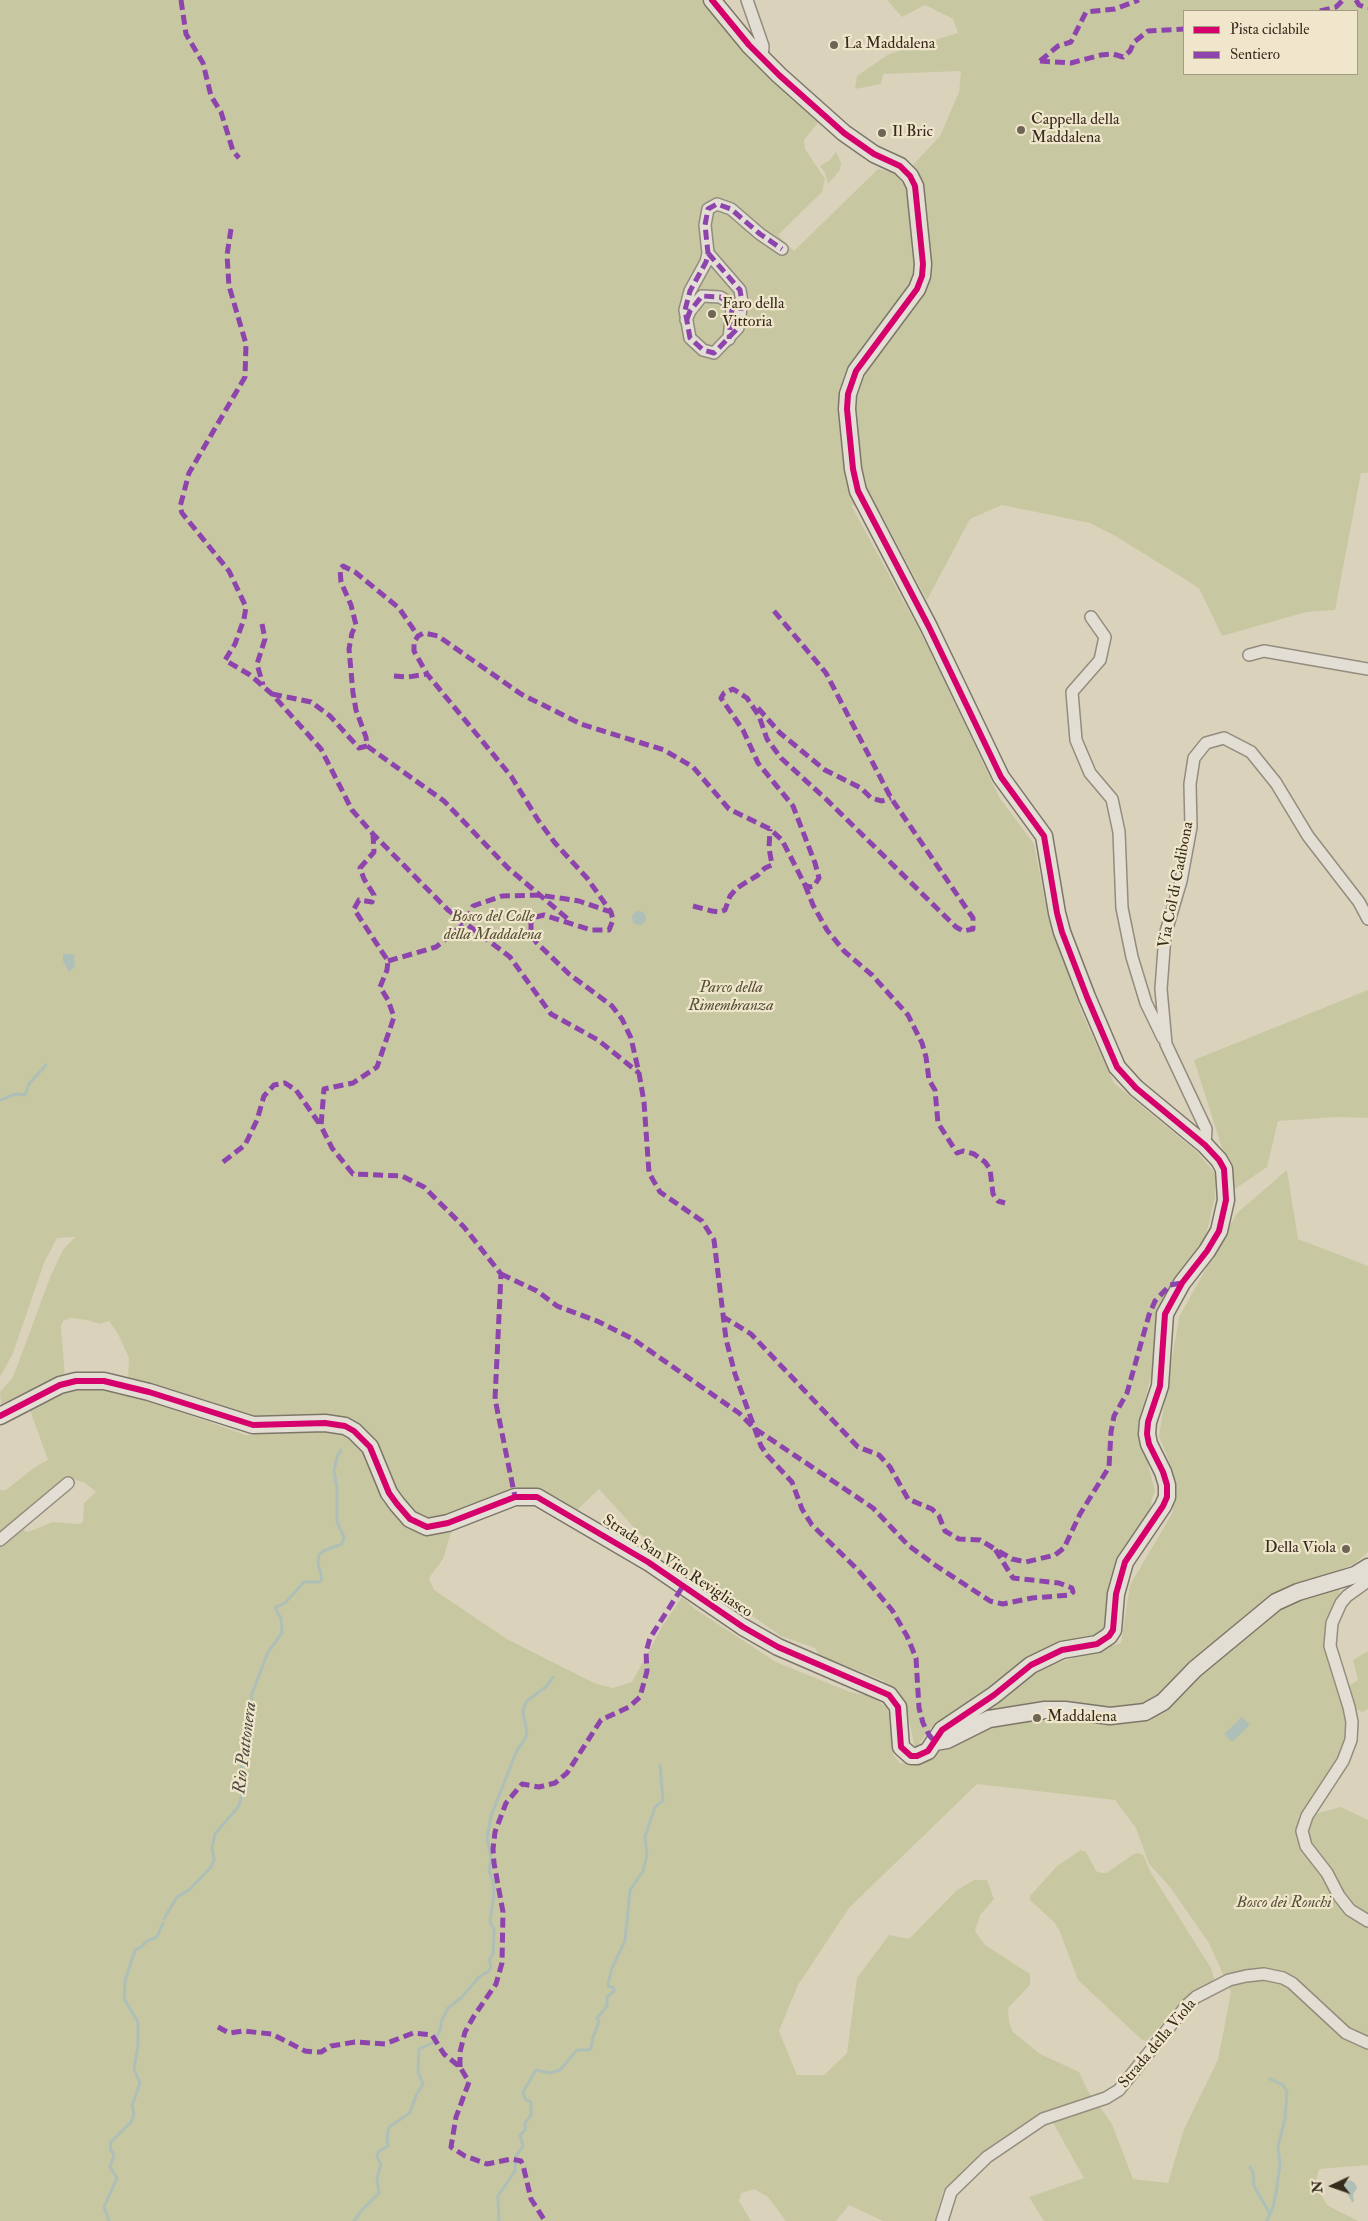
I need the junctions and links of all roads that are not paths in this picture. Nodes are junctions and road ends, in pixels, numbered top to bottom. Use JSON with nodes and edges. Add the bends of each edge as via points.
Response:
{"nodes":[{"id":1,"x":712,"y":0,"type":"edge"},
{"id":2,"x":746,"y":0,"type":"edge"},
{"id":3,"x":762,"y":58,"type":"junction"},
{"id":4,"x":782,"y":249,"type":"dead end"},
{"id":5,"x":708,"y":253,"type":"junction"},
{"id":6,"x":686,"y":321,"type":"junction"},
{"id":7,"x":729,"y":339,"type":"junction"},
{"id":8,"x":1091,"y":617,"type":"dead end"},
{"id":9,"x":1249,"y":655,"type":"dead end"},
{"id":10,"x":1368,"y":669,"type":"edge"},
{"id":11,"x":1368,"y":919,"type":"edge"},
{"id":12,"x":1166,"y":1044,"type":"junction"},
{"id":13,"x":1205,"y":1145,"type":"junction"},
{"id":14,"x":0,"y":1416,"type":"edge"},
{"id":15,"x":68,"y":1484,"type":"dead end"},
{"id":16,"x":0,"y":1540,"type":"edge"},
{"id":17,"x":1368,"y":1567,"type":"edge"},
{"id":18,"x":1368,"y":1581,"type":"edge"},
{"id":19,"x":935,"y":1742,"type":"junction"},
{"id":20,"x":1368,"y":1921,"type":"edge"},
{"id":21,"x":1368,"y":2043,"type":"edge"},
{"id":22,"x":942,"y":2221,"type":"edge"}],
"edges":[{"from":1,"to":3,"type":"street"},
{"from":2,"to":3,"type":"street","via":[[763,46]]},
{"from":3,"to":13,"type":"street","via":[[844,133],[906,171],[915,186],[922,276],[917,289],[856,371],[848,394],[852,461],[858,491],[929,627],[1001,777],[1044,836],[1062,932],[1117,1067],[1136,1088]]},
{"from":4,"to":5,"type":"street","via":[[731,209],[718,204],[710,206],[706,213]]},
{"from":5,"to":6,"type":"street","via":[[704,268],[686,300]]},
{"from":5,"to":7,"type":"street","via":[[742,295],[738,328]]},
{"from":6,"to":7,"type":"street","via":[[694,343],[708,353],[718,351]]},
{"from":6,"to":7,"type":"street","via":[[702,296],[720,297],[732,308]]},
{"from":8,"to":12,"type":"street","name":"Via Col di Cadibona","via":[[1104,637],[1100,660],[1072,692],[1076,740],[1090,773],[1112,799],[1119,832],[1122,908],[1132,957],[1146,1003]]},
{"from":9,"to":10,"type":"street","via":[[1264,651]]},
{"from":11,"to":12,"type":"street","name":"Via Col di Cadibona","via":[[1359,902],[1308,836],[1276,783],[1251,752],[1224,738],[1206,744],[1194,758],[1190,784],[1191,827],[1181,881],[1165,935],[1161,989]]},
{"from":12,"to":13,"type":"street","name":"Via Col di Cadibona","via":[[1206,1129]]},
{"from":13,"to":19,"type":"street","via":[[1224,1169],[1226,1200],[1223,1219],[1207,1251],[1182,1283],[1165,1314],[1160,1386],[1147,1434],[1163,1472],[1167,1497],[1125,1562],[1116,1594],[1113,1630],[1096,1644],[1062,1650],[1031,1665],[942,1730]]},
{"from":14,"to":19,"type":"street","name":"Strada San Vito Revigliasco","via":[[60,1385],[104,1380],[252,1425],[325,1423],[345,1426],[370,1447],[389,1493],[418,1524],[438,1526],[515,1497],[537,1497],[648,1562],[778,1647],[890,1696],[898,1707],[901,1747],[911,1756],[924,1754]]},
{"from":15,"to":16,"type":"street"},
{"from":17,"to":19,"type":"street","name":"Strada San Vito Revigliasco","via":[[1355,1575],[1276,1602],[1195,1670],[1168,1698],[1145,1712],[1110,1716],[1045,1710],[989,1719]]},
{"from":18,"to":20,"type":"street","via":[[1341,1603],[1332,1623],[1330,1646],[1349,1707],[1351,1740],[1343,1760],[1307,1816],[1302,1831],[1306,1846],[1327,1873],[1339,1896],[1350,1910]]},
{"from":21,"to":22,"type":"street","name":"Strada della Viola","via":[[1346,2033],[1283,1978],[1264,1974],[1229,1980],[1187,2005],[1119,2090],[1106,2098],[1042,2119],[987,2157],[951,2192]]}]}
